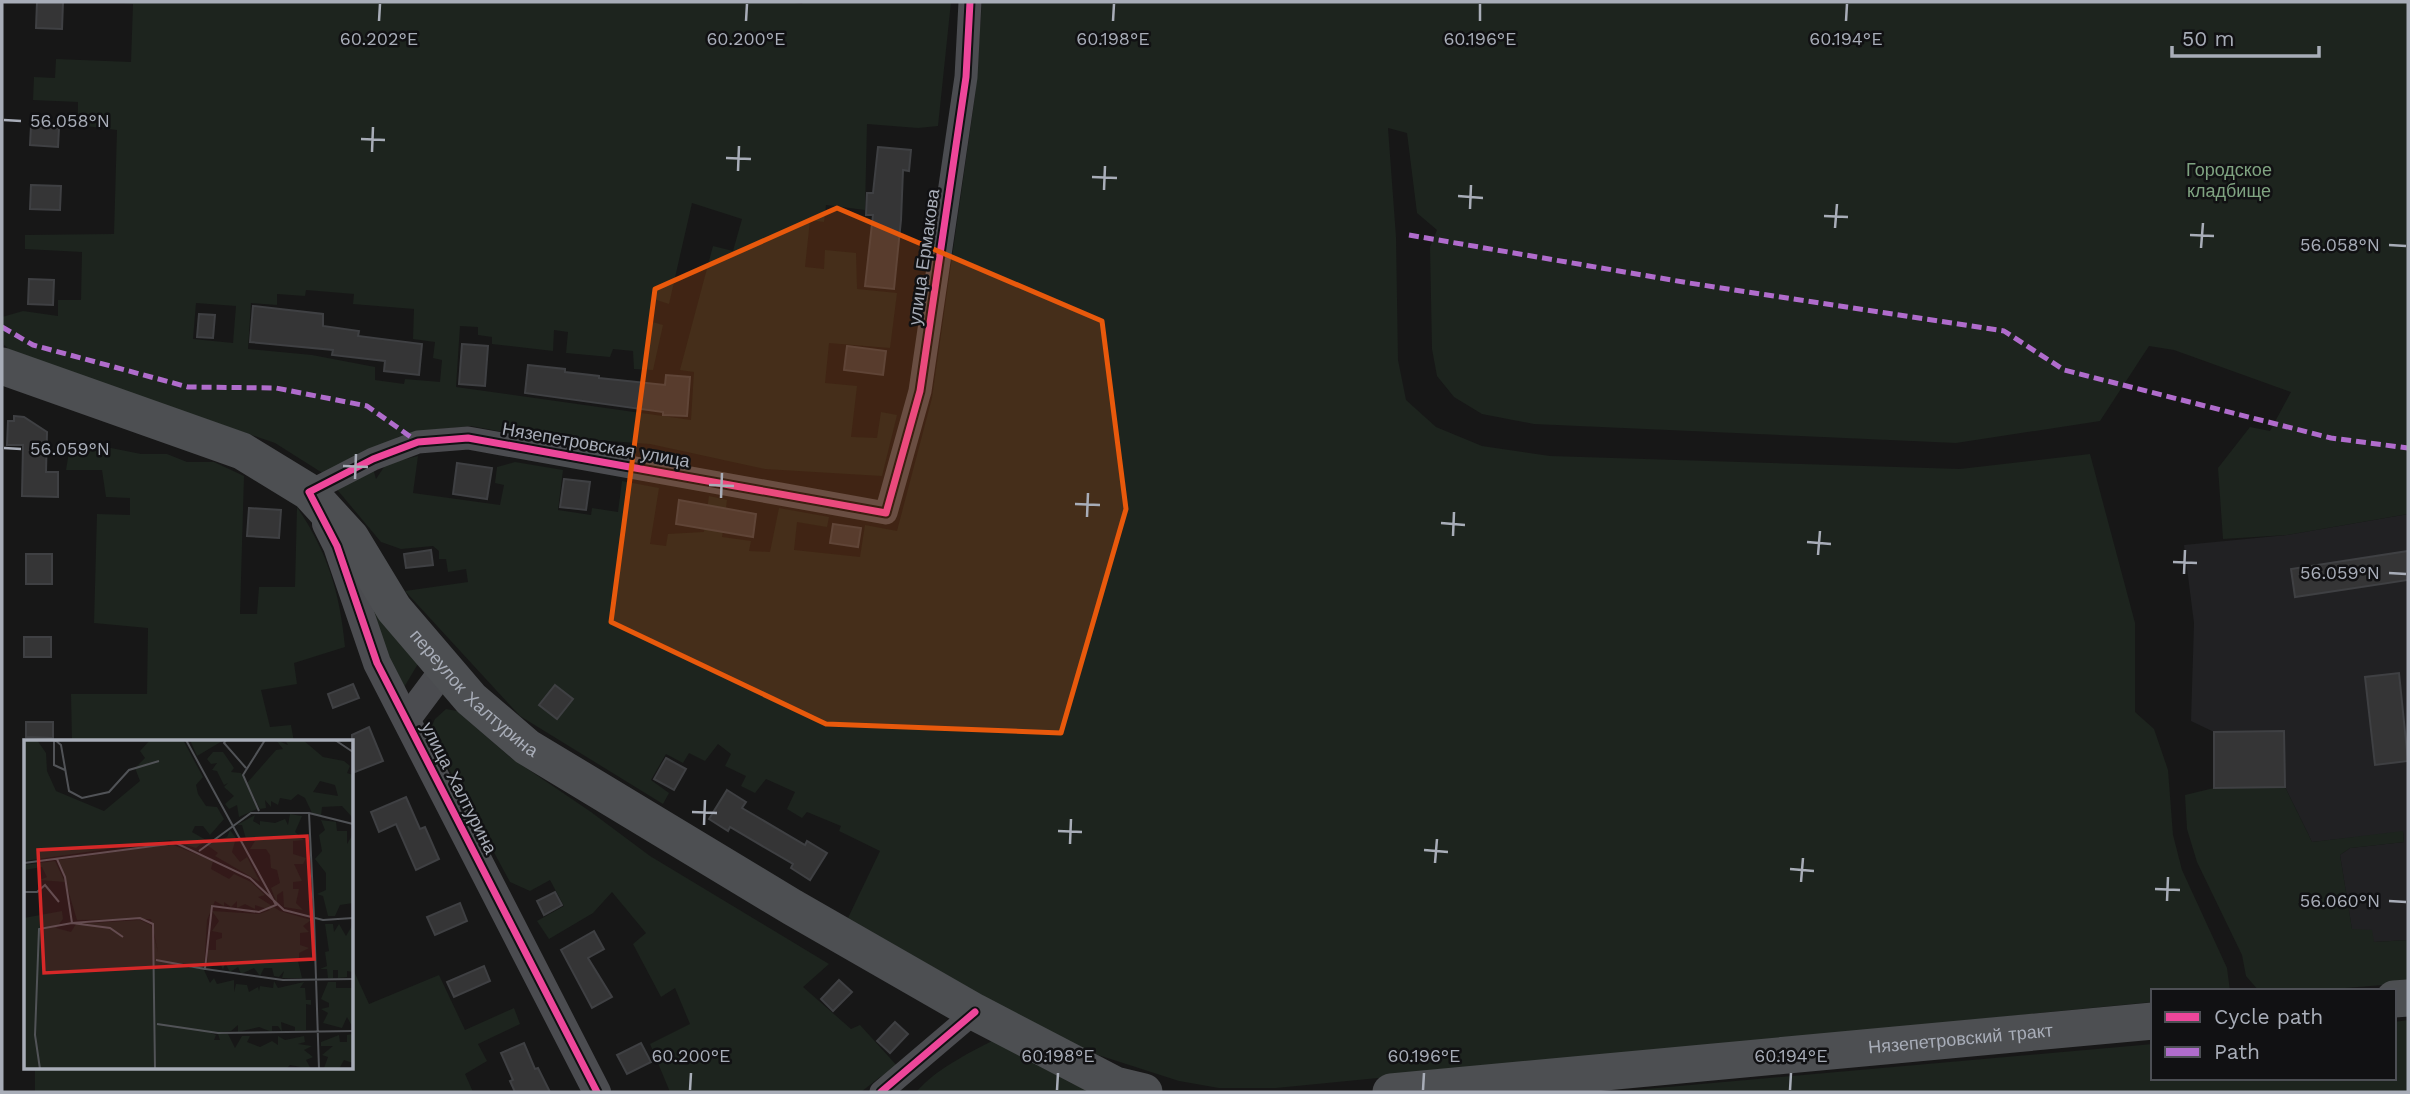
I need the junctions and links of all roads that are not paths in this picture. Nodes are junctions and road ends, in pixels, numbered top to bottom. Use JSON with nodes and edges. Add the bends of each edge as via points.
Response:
{"nodes":[{"id":1,"x":970,"y":2,"type":"edge"},
{"id":2,"x":2,"y":366,"type":"edge"},
{"id":3,"x":309,"y":492,"type":"junction"},
{"id":4,"x":886,"y":513,"type":"joint"},
{"id":5,"x":445,"y":668,"type":"junction"},
{"id":6,"x":407,"y":719,"type":"junction"},
{"id":7,"x":975,"y":1012,"type":"junction"},
{"id":8,"x":2151,"y":1021,"type":"edge"},
{"id":9,"x":597,"y":1092,"type":"edge"},
{"id":10,"x":881,"y":1092,"type":"edge"},
{"id":11,"x":1144,"y":1092,"type":"edge"},
{"id":12,"x":1391,"y":1092,"type":"edge"}],
"edges":[{"from":1,"to":4,"type":"street","name":"улица Ермакова","via":[[965,77],[920,391]]},
{"from":2,"to":3,"type":"main road","name":"переулок Халтурина","via":[[242,451]]},
{"from":3,"to":4,"type":"street","name":"Нязепетровская улица","via":[[418,442],[468,438]]},
{"from":3,"to":5,"type":"main road","name":"переулок Халтурина","via":[[351,538],[394,609]]},
{"from":3,"to":6,"type":"street","name":"улица Халтурина","via":[[337,546],[377,663]]},
{"from":5,"to":6,"type":"street"},
{"from":5,"to":7,"type":"main road","name":"переулок Халтурина","via":[[471,699],[527,747]]},
{"from":6,"to":9,"type":"street","name":"улица Халтурина"},
{"from":7,"to":10,"type":"street"},
{"from":7,"to":11,"type":"main road","via":[[1115,1084]]},
{"from":8,"to":12,"type":"main road","name":"Нязепетровский тракт"}]}
